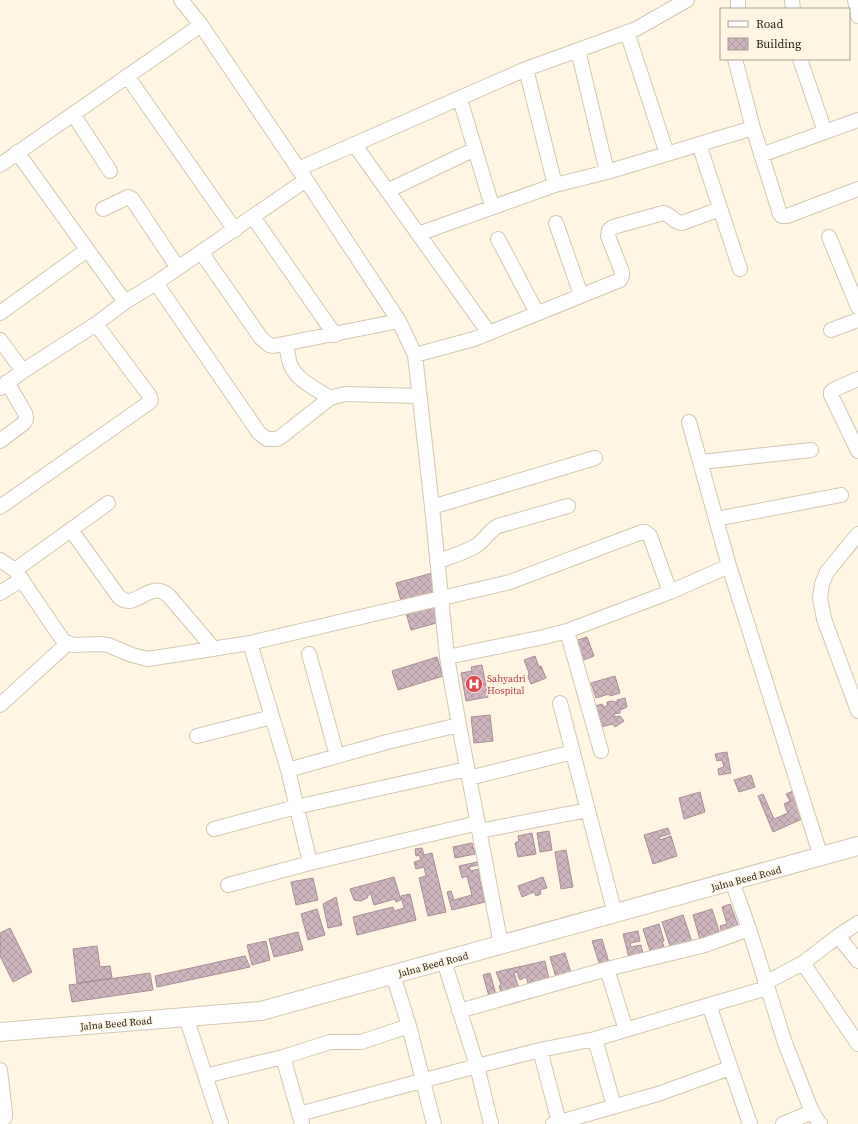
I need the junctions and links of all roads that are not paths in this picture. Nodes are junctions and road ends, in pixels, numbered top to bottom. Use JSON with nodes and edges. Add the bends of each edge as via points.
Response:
{"nodes":[{"id":1,"x":181,"y":0,"type":"edge"},
{"id":2,"x":687,"y":0,"type":"edge"},
{"id":3,"x":855,"y":0,"type":"edge"},
{"id":4,"x":858,"y":16,"type":"edge"},
{"id":5,"x":201,"y":25,"type":"junction"},
{"id":6,"x":627,"y":32,"type":"junction"},
{"id":7,"x":578,"y":50,"type":"junction"},
{"id":8,"x":736,"y":60,"type":"edge"},
{"id":9,"x":800,"y":60,"type":"edge"},
{"id":10,"x":526,"y":70,"type":"junction"},
{"id":11,"x":127,"y":76,"type":"junction"},
{"id":12,"x":460,"y":99,"type":"junction"},
{"id":13,"x":73,"y":114,"type":"junction"},
{"id":14,"x":858,"y":120,"type":"edge"},
{"id":15,"x":753,"y":128,"type":"junction"},
{"id":16,"x":825,"y":132,"type":"junction"},
{"id":17,"x":354,"y":144,"type":"junction"},
{"id":18,"x":700,"y":144,"type":"junction"},
{"id":19,"x":475,"y":149,"type":"junction"},
{"id":20,"x":17,"y":152,"type":"junction"},
{"id":21,"x":667,"y":154,"type":"junction"},
{"id":22,"x":761,"y":155,"type":"junction"},
{"id":23,"x":0,"y":164,"type":"edge"},
{"id":24,"x":298,"y":168,"type":"junction"},
{"id":25,"x":110,"y":171,"type":"dead end"},
{"id":26,"x":607,"y":172,"type":"junction"},
{"id":27,"x":306,"y":180,"type":"junction"},
{"id":28,"x":555,"y":185,"type":"junction"},
{"id":29,"x":858,"y":189,"type":"edge"},
{"id":30,"x":387,"y":191,"type":"junction"},
{"id":31,"x":492,"y":206,"type":"junction"},
{"id":32,"x":720,"y":208,"type":"junction"},
{"id":33,"x":103,"y":209,"type":"dead end"},
{"id":34,"x":253,"y":217,"type":"junction"},
{"id":35,"x":556,"y":223,"type":"dead end"},
{"id":36,"x":235,"y":230,"type":"junction"},
{"id":37,"x":418,"y":234,"type":"junction"},
{"id":38,"x":829,"y":237,"type":"dead end"},
{"id":39,"x":498,"y":239,"type":"dead end"},
{"id":40,"x":87,"y":250,"type":"junction"},
{"id":41,"x":201,"y":252,"type":"junction"},
{"id":42,"x":178,"y":268,"type":"junction"},
{"id":43,"x":740,"y":269,"type":"dead end"},
{"id":44,"x":156,"y":283,"type":"junction"},
{"id":45,"x":581,"y":296,"type":"junction"},
{"id":46,"x":125,"y":302,"type":"junction"},
{"id":47,"x":858,"y":307,"type":"edge"},
{"id":48,"x":0,"y":313,"type":"edge"},
{"id":49,"x":537,"y":314,"type":"junction"},
{"id":50,"x":858,"y":320,"type":"edge"},
{"id":51,"x":399,"y":321,"type":"junction"},
{"id":52,"x":96,"y":324,"type":"junction"},
{"id":53,"x":831,"y":330,"type":"dead end"},
{"id":54,"x":489,"y":333,"type":"junction"},
{"id":55,"x":335,"y":335,"type":"junction"},
{"id":56,"x":0,"y":340,"type":"edge"},
{"id":57,"x":286,"y":345,"type":"junction"},
{"id":58,"x":415,"y":355,"type":"junction"},
{"id":59,"x":23,"y":371,"type":"junction"},
{"id":60,"x":858,"y":379,"type":"edge"},
{"id":61,"x":4,"y":385,"type":"edge"},
{"id":62,"x":419,"y":396,"type":"junction"},
{"id":63,"x":330,"y":398,"type":"junction"},
{"id":64,"x":689,"y":422,"type":"dead end"},
{"id":65,"x":855,"y":437,"type":"edge"},
{"id":66,"x":0,"y":441,"type":"edge"},
{"id":67,"x":811,"y":450,"type":"dead end"},
{"id":68,"x":858,"y":451,"type":"edge"},
{"id":69,"x":594,"y":458,"type":"dead end"},
{"id":70,"x":701,"y":462,"type":"junction"},
{"id":71,"x":841,"y":495,"type":"dead end"},
{"id":72,"x":108,"y":503,"type":"dead end"},
{"id":73,"x":568,"y":506,"type":"dead end"},
{"id":74,"x":0,"y":507,"type":"edge"},
{"id":75,"x":432,"y":507,"type":"junction"},
{"id":76,"x":716,"y":519,"type":"junction"},
{"id":77,"x":71,"y":530,"type":"junction"},
{"id":78,"x":858,"y":534,"type":"edge"},
{"id":79,"x":0,"y":560,"type":"edge"},
{"id":80,"x":437,"y":562,"type":"junction"},
{"id":81,"x":729,"y":566,"type":"junction"},
{"id":82,"x":19,"y":574,"type":"junction"},
{"id":83,"x":670,"y":592,"type":"junction"},
{"id":84,"x":0,"y":593,"type":"edge"},
{"id":85,"x":441,"y":599,"type":"junction"},
{"id":86,"x":567,"y":631,"type":"junction"},
{"id":87,"x":68,"y":643,"type":"junction"},
{"id":88,"x":250,"y":643,"type":"junction"},
{"id":89,"x":214,"y":649,"type":"junction"},
{"id":90,"x":309,"y":654,"type":"dead end"},
{"id":91,"x":447,"y":657,"type":"junction"},
{"id":92,"x":560,"y":703,"type":"dead end"},
{"id":93,"x":0,"y":705,"type":"edge"},
{"id":94,"x":858,"y":711,"type":"edge"},
{"id":95,"x":272,"y":717,"type":"junction"},
{"id":96,"x":459,"y":725,"type":"junction"},
{"id":97,"x":197,"y":736,"type":"dead end"},
{"id":98,"x":601,"y":751,"type":"dead end"},
{"id":99,"x":573,"y":752,"type":"junction"},
{"id":100,"x":337,"y":756,"type":"junction"},
{"id":101,"x":288,"y":770,"type":"junction"},
{"id":102,"x":468,"y":773,"type":"junction"},
{"id":103,"x":296,"y":807,"type":"junction"},
{"id":104,"x":588,"y":810,"type":"junction"},
{"id":105,"x":479,"y":827,"type":"junction"},
{"id":106,"x":214,"y":829,"type":"dead end"},
{"id":107,"x":858,"y":846,"type":"edge"},
{"id":108,"x":821,"y":857,"type":"junction"},
{"id":109,"x":310,"y":863,"type":"junction"},
{"id":110,"x":732,"y":881,"type":"junction"},
{"id":111,"x":228,"y":885,"type":"dead end"},
{"id":112,"x":615,"y":914,"type":"junction"},
{"id":113,"x":858,"y":923,"type":"edge"},
{"id":114,"x":749,"y":929,"type":"junction"},
{"id":115,"x":838,"y":936,"type":"junction"},
{"id":116,"x":501,"y":945,"type":"junction"},
{"id":117,"x":444,"y":961,"type":"junction"},
{"id":118,"x":858,"y":961,"type":"edge"},
{"id":119,"x":803,"y":963,"type":"junction"},
{"id":120,"x":607,"y":969,"type":"junction"},
{"id":121,"x":393,"y":975,"type":"junction"},
{"id":122,"x":766,"y":985,"type":"junction"},
{"id":123,"x":709,"y":1005,"type":"junction"},
{"id":124,"x":459,"y":1011,"type":"junction"},
{"id":125,"x":186,"y":1017,"type":"junction"},
{"id":126,"x":409,"y":1026,"type":"junction"},
{"id":127,"x":626,"y":1030,"type":"junction"},
{"id":128,"x":0,"y":1032,"type":"edge"},
{"id":129,"x":595,"y":1039,"type":"junction"},
{"id":130,"x":858,"y":1044,"type":"edge"},
{"id":131,"x":540,"y":1050,"type":"junction"},
{"id":132,"x":283,"y":1057,"type":"junction"},
{"id":133,"x":477,"y":1066,"type":"junction"},
{"id":134,"x":730,"y":1068,"type":"junction"},
{"id":135,"x":0,"y":1070,"type":"edge"},
{"id":136,"x":205,"y":1076,"type":"junction"},
{"id":137,"x":424,"y":1081,"type":"junction"},
{"id":138,"x":614,"y":1106,"type":"junction"},
{"id":139,"x":812,"y":1112,"type":"junction"},
{"id":140,"x":300,"y":1119,"type":"edge"},
{"id":141,"x":0,"y":1122,"type":"edge"},
{"id":142,"x":218,"y":1123,"type":"edge"},
{"id":143,"x":556,"y":1123,"type":"edge"},
{"id":144,"x":434,"y":1124,"type":"edge"},
{"id":145,"x":491,"y":1124,"type":"edge"},
{"id":146,"x":750,"y":1124,"type":"edge"},
{"id":147,"x":783,"y":1124,"type":"edge"},
{"id":148,"x":820,"y":1124,"type":"edge"}],
"edges":[{"from":1,"to":5,"type":"street"},
{"from":2,"to":6,"type":"street"},
{"from":3,"to":4,"type":"street"},
{"from":5,"to":11,"type":"street"},
{"from":5,"to":24,"type":"street"},
{"from":6,"to":7,"type":"street"},
{"from":6,"to":21,"type":"street"},
{"from":7,"to":10,"type":"street"},
{"from":7,"to":26,"type":"street"},
{"from":8,"to":15,"type":"street"},
{"from":9,"to":16,"type":"street"},
{"from":10,"to":12,"type":"street"},
{"from":10,"to":28,"type":"street"},
{"from":11,"to":13,"type":"street"},
{"from":11,"to":36,"type":"street"},
{"from":12,"to":17,"type":"street"},
{"from":12,"to":19,"type":"street"},
{"from":13,"to":20,"type":"street"},
{"from":13,"to":25,"type":"street"},
{"from":14,"to":16,"type":"street"},
{"from":15,"to":18,"type":"street"},
{"from":15,"to":22,"type":"street"},
{"from":16,"to":22,"type":"street"},
{"from":17,"to":24,"type":"street"},
{"from":17,"to":30,"type":"street"},
{"from":18,"to":21,"type":"street"},
{"from":18,"to":32,"type":"street"},
{"from":19,"to":30,"type":"street"},
{"from":19,"to":31,"type":"street"},
{"from":20,"to":23,"type":"street"},
{"from":20,"to":40,"type":"street"},
{"from":21,"to":26,"type":"street"},
{"from":22,"to":29,"type":"street","via":[[782,216]]},
{"from":24,"to":27,"type":"street"},
{"from":26,"to":28,"type":"street"},
{"from":27,"to":34,"type":"street"},
{"from":27,"to":51,"type":"street"},
{"from":28,"to":31,"type":"street"},
{"from":30,"to":37,"type":"street"},
{"from":31,"to":37,"type":"street"},
{"from":32,"to":43,"type":"street"},
{"from":32,"to":45,"type":"street","via":[[682,223],[676,222],[663,212],[611,228],[608,236],[622,276],[618,281]]},
{"from":33,"to":42,"type":"street","via":[[128,197],[132,199]]},
{"from":34,"to":36,"type":"street"},
{"from":34,"to":55,"type":"street"},
{"from":35,"to":45,"type":"street"},
{"from":36,"to":41,"type":"street"},
{"from":37,"to":54,"type":"street"},
{"from":38,"to":47,"type":"street"},
{"from":39,"to":49,"type":"street"},
{"from":40,"to":46,"type":"street"},
{"from":40,"to":48,"type":"street"},
{"from":41,"to":42,"type":"street"},
{"from":41,"to":57,"type":"street","via":[[261,338],[269,345]]},
{"from":42,"to":44,"type":"street"},
{"from":44,"to":46,"type":"street"},
{"from":44,"to":63,"type":"street","via":[[264,438],[271,440],[282,436]]},
{"from":45,"to":49,"type":"street"},
{"from":46,"to":52,"type":"street"},
{"from":49,"to":54,"type":"street"},
{"from":50,"to":53,"type":"street"},
{"from":51,"to":55,"type":"street"},
{"from":51,"to":58,"type":"street"},
{"from":52,"to":59,"type":"street"},
{"from":52,"to":74,"type":"street","via":[[149,394],[150,402]]},
{"from":54,"to":58,"type":"street"},
{"from":55,"to":57,"type":"street"},
{"from":56,"to":59,"type":"street"},
{"from":57,"to":63,"type":"street","via":[[294,372]]},
{"from":58,"to":62,"type":"street"},
{"from":59,"to":61,"type":"street"},
{"from":60,"to":65,"type":"street","via":[[831,392]]},
{"from":61,"to":66,"type":"street","via":[[25,412],[26,419]]},
{"from":62,"to":63,"type":"street","via":[[345,394]]},
{"from":62,"to":75,"type":"street"},
{"from":64,"to":70,"type":"street"},
{"from":65,"to":68,"type":"street"},
{"from":67,"to":70,"type":"street"},
{"from":69,"to":75,"type":"street"},
{"from":70,"to":76,"type":"street"},
{"from":71,"to":76,"type":"street"},
{"from":72,"to":77,"type":"street"},
{"from":73,"to":80,"type":"street","via":[[498,526],[474,547]]},
{"from":75,"to":80,"type":"street"},
{"from":76,"to":81,"type":"street"},
{"from":77,"to":82,"type":"street"},
{"from":77,"to":89,"type":"street","via":[[122,600],[128,602],[154,591],[162,591]]},
{"from":78,"to":94,"type":"street","via":[[827,572],[820,598],[824,619]]},
{"from":79,"to":82,"type":"street"},
{"from":80,"to":85,"type":"street"},
{"from":81,"to":83,"type":"street"},
{"from":81,"to":108,"type":"street"},
{"from":82,"to":84,"type":"street"},
{"from":82,"to":87,"type":"street","via":[[60,636]]},
{"from":83,"to":85,"type":"street","via":[[650,536],[642,532],[524,578]]},
{"from":83,"to":86,"type":"street"},
{"from":85,"to":88,"type":"street"},
{"from":85,"to":91,"type":"street"},
{"from":86,"to":91,"type":"street"},
{"from":86,"to":98,"type":"street"},
{"from":87,"to":89,"type":"street","via":[[108,645],[148,659]]},
{"from":87,"to":93,"type":"street"},
{"from":88,"to":89,"type":"street"},
{"from":88,"to":95,"type":"street"},
{"from":90,"to":100,"type":"street"},
{"from":91,"to":96,"type":"street"},
{"from":92,"to":99,"type":"street"},
{"from":95,"to":97,"type":"street"},
{"from":95,"to":101,"type":"street"},
{"from":96,"to":100,"type":"street"},
{"from":96,"to":102,"type":"street"},
{"from":99,"to":102,"type":"street"},
{"from":99,"to":104,"type":"street"},
{"from":100,"to":101,"type":"street"},
{"from":101,"to":103,"type":"street"},
{"from":102,"to":103,"type":"street"},
{"from":102,"to":105,"type":"street"},
{"from":103,"to":106,"type":"street"},
{"from":103,"to":109,"type":"street"},
{"from":104,"to":105,"type":"street"},
{"from":104,"to":112,"type":"street"},
{"from":105,"to":109,"type":"street"},
{"from":105,"to":116,"type":"street"},
{"from":107,"to":108,"type":"main road","name":"Jalna Beed Road"},
{"from":108,"to":110,"type":"main road","name":"Jalna Beed Road"},
{"from":109,"to":111,"type":"street"},
{"from":110,"to":112,"type":"main road","name":"Jalna Beed Road"},
{"from":110,"to":114,"type":"street"},
{"from":112,"to":116,"type":"main road","name":"Jalna Beed Road"},
{"from":113,"to":115,"type":"street"},
{"from":114,"to":120,"type":"street","via":[[705,945]]},
{"from":114,"to":122,"type":"street"},
{"from":115,"to":118,"type":"street"},
{"from":115,"to":119,"type":"street"},
{"from":116,"to":117,"type":"main road","name":"Jalna Beed Road"},
{"from":117,"to":121,"type":"main road","name":"Jalna Beed Road"},
{"from":117,"to":124,"type":"street"},
{"from":119,"to":122,"type":"street"},
{"from":119,"to":130,"type":"street"},
{"from":120,"to":124,"type":"street"},
{"from":120,"to":127,"type":"street"},
{"from":121,"to":125,"type":"main road","name":"Jalna Beed Road","via":[[261,1011]]},
{"from":121,"to":126,"type":"street"},
{"from":122,"to":123,"type":"street"},
{"from":122,"to":139,"type":"street","via":[[784,1043]]},
{"from":123,"to":127,"type":"street"},
{"from":123,"to":134,"type":"street"},
{"from":124,"to":133,"type":"street"},
{"from":125,"to":128,"type":"main road","name":"Jalna Beed Road"},
{"from":125,"to":136,"type":"street"},
{"from":126,"to":132,"type":"street","via":[[362,1042],[330,1042]]},
{"from":126,"to":137,"type":"street"},
{"from":127,"to":129,"type":"street"},
{"from":129,"to":131,"type":"street"},
{"from":129,"to":138,"type":"street"},
{"from":131,"to":133,"type":"street"},
{"from":131,"to":143,"type":"street"},
{"from":132,"to":136,"type":"street"},
{"from":132,"to":140,"type":"street"},
{"from":133,"to":137,"type":"street"},
{"from":133,"to":145,"type":"street"},
{"from":134,"to":138,"type":"street","via":[[658,1094]]},
{"from":134,"to":146,"type":"street"},
{"from":135,"to":141,"type":"street","via":[[5,1113]]},
{"from":136,"to":142,"type":"street"},
{"from":137,"to":140,"type":"street"},
{"from":137,"to":144,"type":"street"},
{"from":138,"to":143,"type":"street"},
{"from":139,"to":147,"type":"street"},
{"from":139,"to":148,"type":"street"}]}
